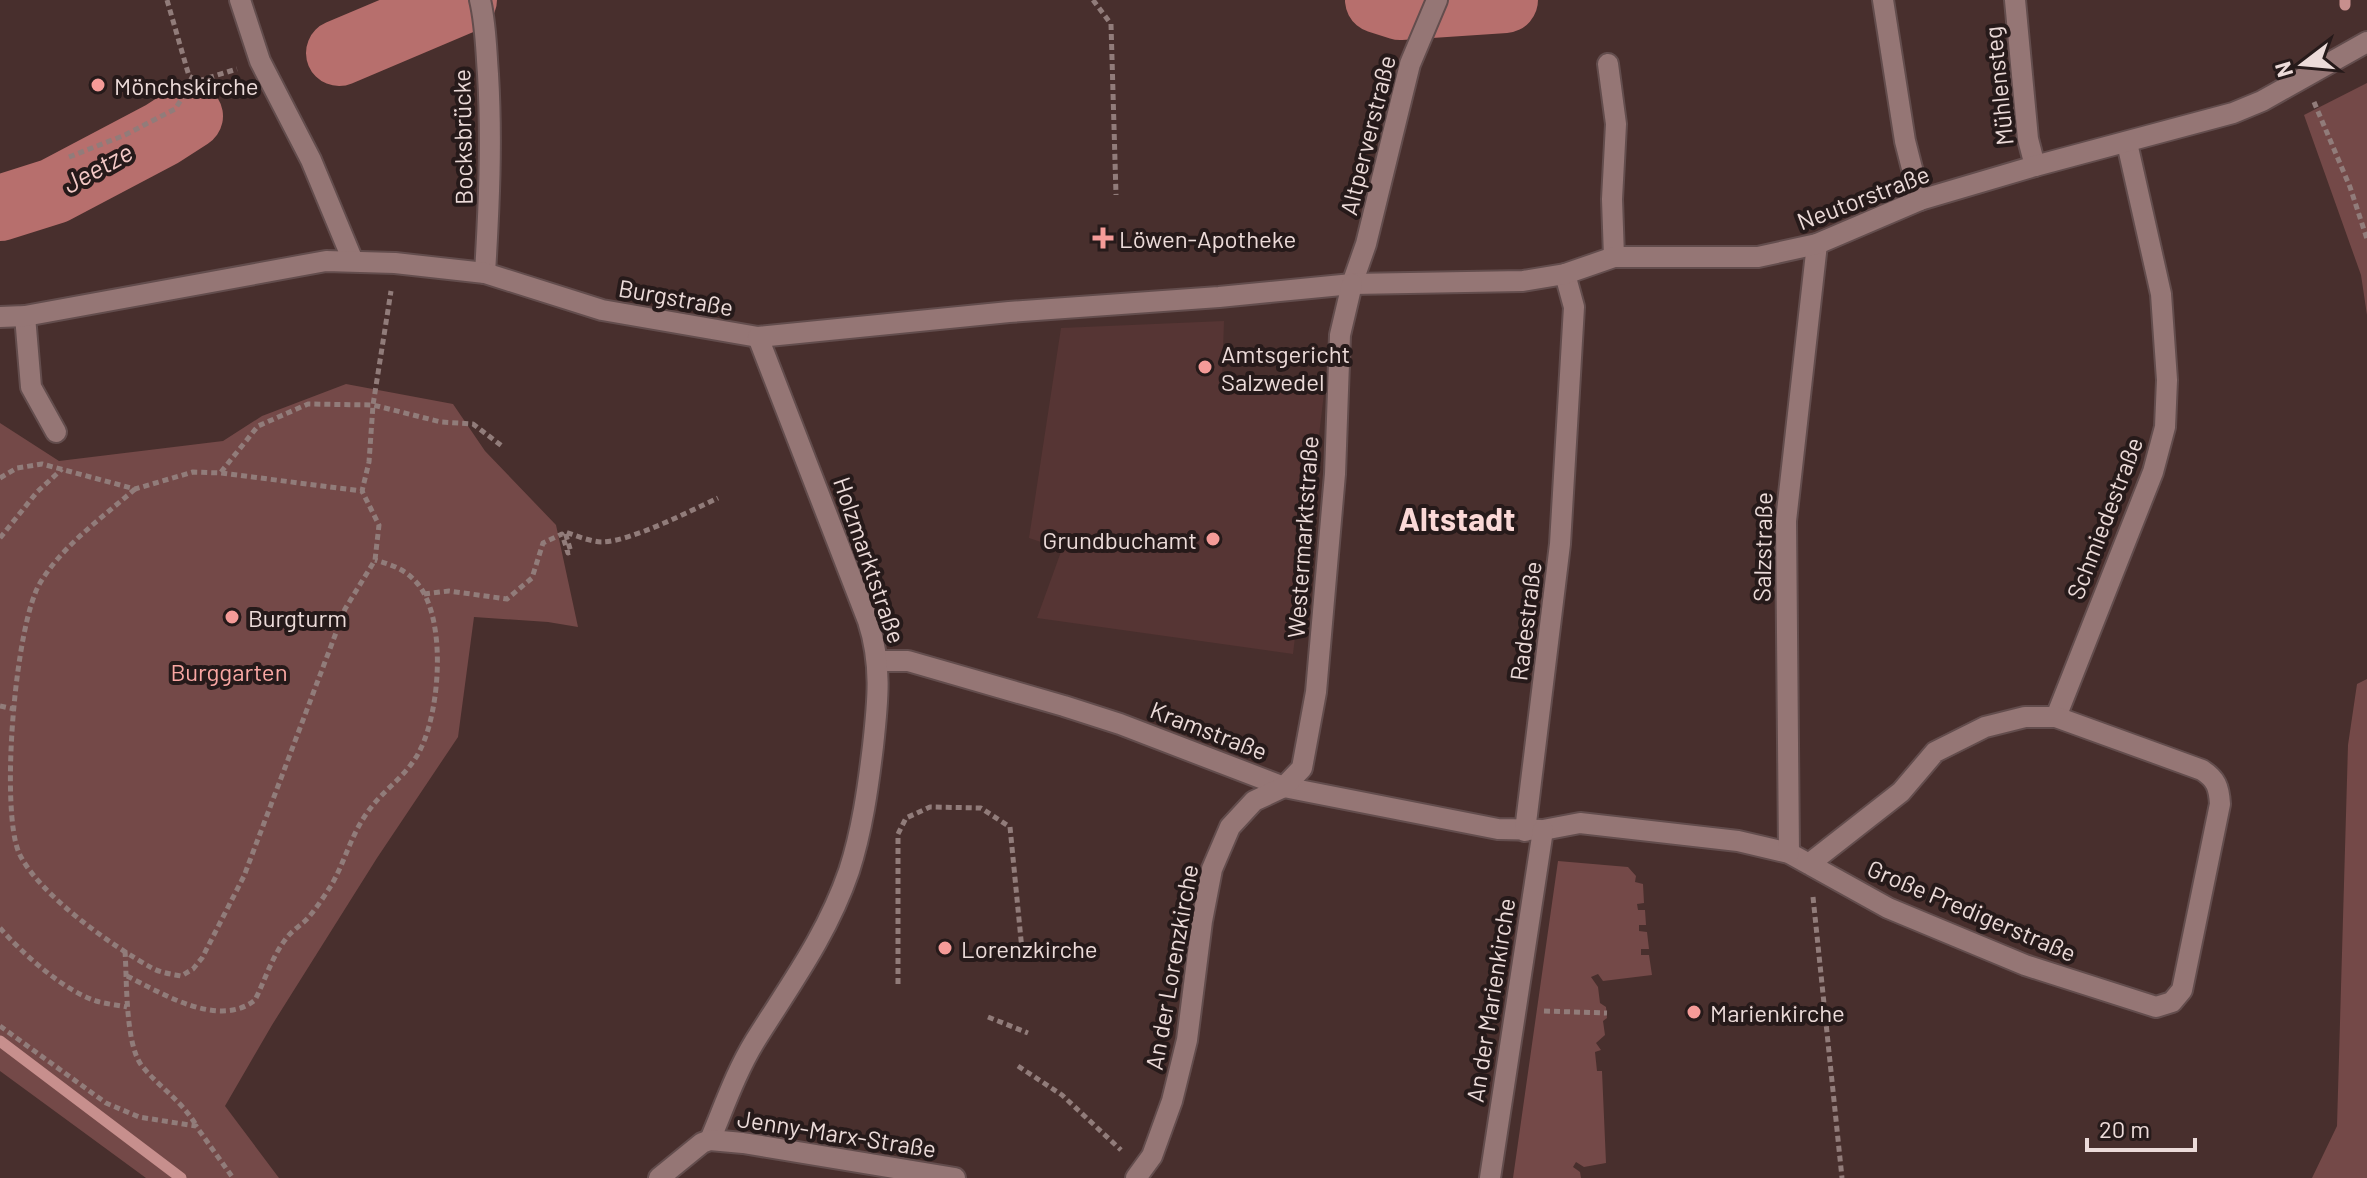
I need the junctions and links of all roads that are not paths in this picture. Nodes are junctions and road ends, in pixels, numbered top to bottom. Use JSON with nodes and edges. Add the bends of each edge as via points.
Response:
{"nodes":[{"id":1,"x":240,"y":0,"type":"edge"},
{"id":2,"x":480,"y":0,"type":"edge"},
{"id":3,"x":1883,"y":0,"type":"edge"},
{"id":4,"x":2015,"y":0,"type":"edge"},
{"id":5,"x":1433,"y":8,"type":"edge"},
{"id":6,"x":2367,"y":42,"type":"edge"},
{"id":7,"x":1608,"y":64,"type":"dead end"},
{"id":8,"x":2127,"y":143,"type":"junction"},
{"id":9,"x":2035,"y":166,"type":"junction"},
{"id":10,"x":1920,"y":200,"type":"junction"},
{"id":11,"x":1817,"y":244,"type":"junction"},
{"id":12,"x":1614,"y":257,"type":"junction"},
{"id":13,"x":353,"y":261,"type":"junction"},
{"id":14,"x":485,"y":273,"type":"junction"},
{"id":15,"x":1565,"y":274,"type":"junction"},
{"id":16,"x":1352,"y":284,"type":"junction"},
{"id":17,"x":25,"y":316,"type":"junction"},
{"id":18,"x":0,"y":317,"type":"edge"},
{"id":19,"x":758,"y":337,"type":"junction"},
{"id":20,"x":56,"y":432,"type":"dead end"},
{"id":21,"x":878,"y":661,"type":"junction"},
{"id":22,"x":2056,"y":717,"type":"junction"},
{"id":23,"x":1284,"y":787,"type":"junction"},
{"id":24,"x":1534,"y":830,"type":"junction"},
{"id":25,"x":1789,"y":853,"type":"junction"},
{"id":26,"x":1809,"y":864,"type":"junction"},
{"id":27,"x":710,"y":1140,"type":"junction"},
{"id":28,"x":1130,"y":1171,"type":"edge"},
{"id":29,"x":659,"y":1178,"type":"edge"},
{"id":30,"x":955,"y":1178,"type":"edge"},
{"id":31,"x":1490,"y":1178,"type":"edge"}],
"edges":[{"from":1,"to":13,"type":"street","via":[[260,61],[311,160]]},
{"from":2,"to":14,"type":"street","name":"Bocksbrücke","via":[[490,108]]},
{"from":3,"to":10,"type":"street","via":[[1905,141]]},
{"from":4,"to":9,"type":"street","name":"Mühlensteg"},
{"from":5,"to":16,"type":"street","name":"Altperverstraße","via":[[1410,64]]},
{"from":6,"to":8,"type":"street","name":"Neutorstraße","via":[[2262,101]]},
{"from":7,"to":12,"type":"street","via":[[1616,124]]},
{"from":8,"to":9,"type":"street","name":"Neutorstraße"},
{"from":8,"to":22,"type":"street","name":"Schmiedestraße","via":[[2156,264],[2167,380],[2165,427],[2160,452]]},
{"from":9,"to":10,"type":"street","name":"Neutorstraße"},
{"from":10,"to":11,"type":"street","name":"Neutorstraße"},
{"from":11,"to":12,"type":"street","name":"Neutorstraße","via":[[1758,257]]},
{"from":11,"to":25,"type":"street","name":"Salzstraße","via":[[1786,521]]},
{"from":12,"to":15,"type":"street","name":"Neutorstraße"},
{"from":13,"to":14,"type":"street","name":"Burgstraße"},
{"from":13,"to":17,"type":"street","name":"Burgstraße","via":[[326,261]]},
{"from":14,"to":19,"type":"street","name":"Burgstraße","via":[[602,310]]},
{"from":15,"to":16,"type":"street","name":"Neutorstraße","via":[[1523,281]]},
{"from":15,"to":24,"type":"street","name":"Radestraße","via":[[1574,307],[1560,544]]},
{"from":16,"to":19,"type":"street","name":"Burgstraße"},
{"from":16,"to":23,"type":"street","name":"Westermarktstraße","via":[[1340,335],[1335,474],[1316,692],[1302,768]]},
{"from":17,"to":18,"type":"street","name":"Burgstraße"},
{"from":17,"to":20,"type":"street","via":[[31,387]]},
{"from":19,"to":21,"type":"street","name":"Holzmarktstraße","via":[[860,597]]},
{"from":21,"to":23,"type":"street","name":"Kramstraße","via":[[908,661],[1064,706]]},
{"from":21,"to":27,"type":"street","name":"Holzmarktstraße","via":[[869,779],[849,871],[808,960],[735,1077]]},
{"from":22,"to":26,"type":"street","via":[[2025,717],[1985,727],[1935,752],[1901,792]]},
{"from":22,"to":26,"type":"street","name":"Große Predigerstraße","via":[[2202,770],[2219,789],[2182,990],[2172,1002],[2156,1007],[2025,965],[1888,908]]},
{"from":23,"to":24,"type":"street","name":"Kramstraße","via":[[1498,829]]},
{"from":23,"to":28,"type":"street","name":"An der Lorenzkirche","via":[[1254,801],[1230,827],[1212,869],[1187,1040],[1172,1101],[1152,1156]]},
{"from":24,"to":25,"type":"street","via":[[1580,823],[1738,841]]},
{"from":24,"to":31,"type":"street","name":"An der Marienkirche"},
{"from":25,"to":26,"type":"street","name":"Große Predigerstraße"},
{"from":27,"to":29,"type":"street"},
{"from":27,"to":30,"type":"street","name":"Jenny-Marx-Straße"}]}
